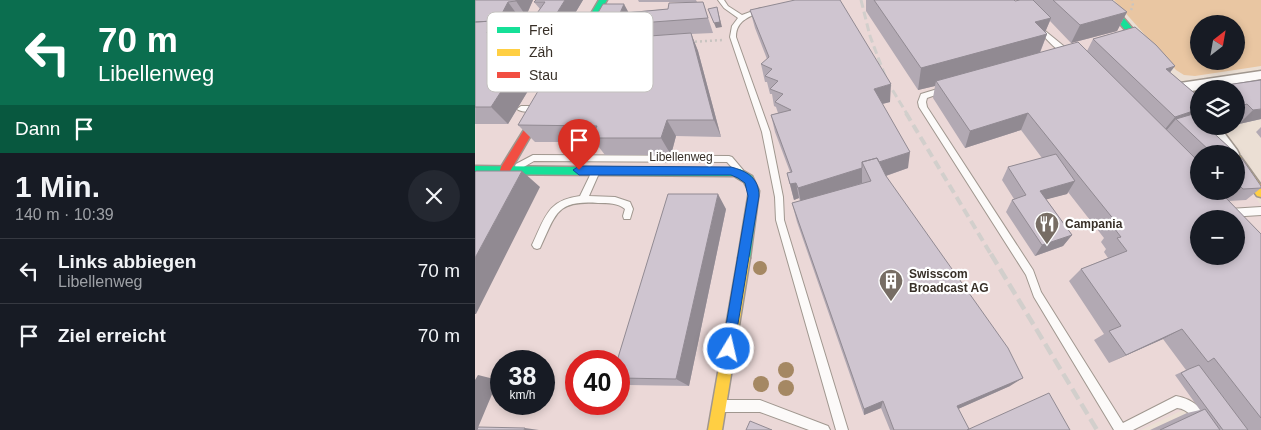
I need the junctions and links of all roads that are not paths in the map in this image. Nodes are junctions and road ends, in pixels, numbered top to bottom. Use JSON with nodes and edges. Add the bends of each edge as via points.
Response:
{"nodes":[{"id":1,"x":603,"y":0,"type":"edge"},
{"id":2,"x":721,"y":0,"type":"edge"},
{"id":3,"x":1104,"y":0,"type":"edge"},
{"id":4,"x":548,"y":4,"type":"edge"},
{"id":5,"x":771,"y":8,"type":"edge"},
{"id":6,"x":542,"y":12,"type":"edge"},
{"id":7,"x":596,"y":12,"type":"edge"},
{"id":8,"x":742,"y":18,"type":"junction"},
{"id":9,"x":1036,"y":25,"type":"edge"},
{"id":10,"x":1078,"y":51,"type":"edge"},
{"id":11,"x":1068,"y":53,"type":"junction"},
{"id":12,"x":1059,"y":56,"type":"edge"},
{"id":13,"x":1075,"y":60,"type":"edge"},
{"id":14,"x":1161,"y":66,"type":"edge"},
{"id":15,"x":1261,"y":75,"type":"edge"},
{"id":16,"x":1177,"y":85,"type":"joint"},
{"id":17,"x":957,"y":86,"type":"edge"},
{"id":18,"x":551,"y":92,"type":"edge"},
{"id":19,"x":1190,"y":101,"type":"edge"},
{"id":20,"x":521,"y":109,"type":"dead end"},
{"id":21,"x":541,"y":109,"type":"junction"},
{"id":22,"x":475,"y":170,"type":"edge"},
{"id":23,"x":508,"y":170,"type":"junction"},
{"id":24,"x":595,"y":171,"type":"junction"},
{"id":25,"x":1245,"y":171,"type":"edge"},
{"id":26,"x":748,"y":179,"type":"junction"},
{"id":27,"x":1261,"y":193,"type":"edge"},
{"id":28,"x":583,"y":199,"type":"junction"},
{"id":29,"x":1220,"y":207,"type":"edge"},
{"id":30,"x":1261,"y":211,"type":"edge"},
{"id":31,"x":627,"y":216,"type":"dead end"},
{"id":32,"x":537,"y":245,"type":"dead end"},
{"id":33,"x":719,"y":406,"type":"junction"},
{"id":34,"x":715,"y":430,"type":"edge"},
{"id":35,"x":825,"y":430,"type":"edge"},
{"id":36,"x":843,"y":430,"type":"edge"},
{"id":37,"x":1121,"y":430,"type":"edge"},
{"id":38,"x":1208,"y":430,"type":"edge"}],
"edges":[{"from":1,"to":7,"type":"street"},
{"from":2,"to":8,"type":"lane","via":[[725,8]]},
{"from":3,"to":14,"type":"street","via":[[1130,38]]},
{"from":4,"to":6,"type":"lane"},
{"from":5,"to":8,"type":"lane"},
{"from":8,"to":36,"type":"lane","via":[[732,31],[733,40],[766,132],[781,220]]},
{"from":9,"to":11,"type":"lane"},
{"from":10,"to":11,"type":"lane"},
{"from":11,"to":12,"type":"lane"},
{"from":11,"to":13,"type":"lane"},
{"from":15,"to":16,"type":"street"},
{"from":16,"to":19,"type":"street"},
{"from":17,"to":37,"type":"lane","via":[[927,94],[922,100],[923,107],[1030,273],[1037,294]]},
{"from":18,"to":21,"type":"street"},
{"from":20,"to":21,"type":"lane"},
{"from":21,"to":23,"type":"street"},
{"from":22,"to":23,"type":"street","name":"Libellenweg"},
{"from":23,"to":24,"type":"street","name":"Libellenweg"},
{"from":23,"to":26,"type":"lane","via":[[533,158],[729,159]]},
{"from":24,"to":26,"type":"street","name":"Libellenweg","via":[[731,171]]},
{"from":24,"to":28,"type":"lane"},
{"from":25,"to":27,"type":"street"},
{"from":26,"to":33,"type":"street","via":[[754,196]]},
{"from":28,"to":31,"type":"lane","via":[[621,202],[629,209]]},
{"from":28,"to":32,"type":"lane","via":[[567,200],[558,205]]},
{"from":29,"to":30,"type":"lane","via":[[1225,213]]},
{"from":33,"to":34,"type":"street"},
{"from":33,"to":35,"type":"lane","via":[[760,406]]},
{"from":37,"to":38,"type":"lane","via":[[1175,402],[1184,402],[1193,408]]}]}
